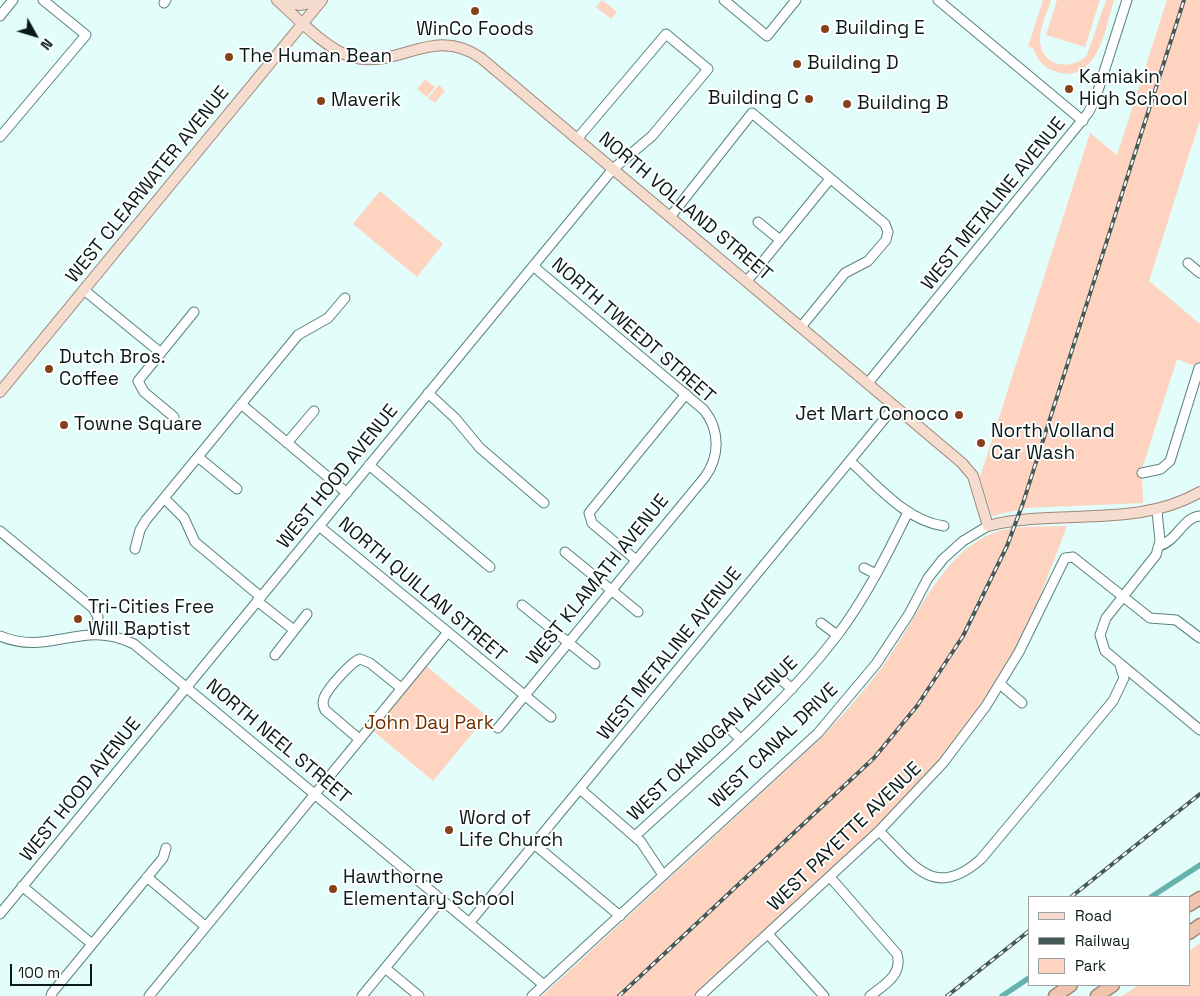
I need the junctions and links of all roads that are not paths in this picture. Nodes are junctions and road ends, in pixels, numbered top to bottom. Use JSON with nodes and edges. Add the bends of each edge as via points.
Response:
{"nodes":[{"id":1,"x":14,"y":0,"type":"edge"},
{"id":2,"x":43,"y":0,"type":"edge"},
{"id":3,"x":277,"y":0,"type":"edge"},
{"id":4,"x":724,"y":0,"type":"edge"},
{"id":5,"x":796,"y":0,"type":"edge"},
{"id":6,"x":938,"y":0,"type":"edge"},
{"id":7,"x":1127,"y":0,"type":"edge"},
{"id":8,"x":322,"y":1,"type":"edge"},
{"id":9,"x":0,"y":16,"type":"edge"},
{"id":10,"x":303,"y":23,"type":"junction"},
{"id":11,"x":1083,"y":120,"type":"junction"},
{"id":12,"x":0,"y":137,"type":"edge"},
{"id":13,"x":577,"y":139,"type":"junction"},
{"id":14,"x":613,"y":169,"type":"junction"},
{"id":15,"x":830,"y":179,"type":"junction"},
{"id":16,"x":670,"y":217,"type":"junction"},
{"id":17,"x":758,"y":222,"type":"dead end"},
{"id":18,"x":780,"y":240,"type":"junction"},
{"id":19,"x":1188,"y":264,"type":"dead end"},
{"id":20,"x":533,"y":266,"type":"junction"},
{"id":21,"x":1200,"y":273,"type":"edge"},
{"id":22,"x":747,"y":281,"type":"junction"},
{"id":23,"x":84,"y":290,"type":"junction"},
{"id":24,"x":345,"y":298,"type":"dead end"},
{"id":25,"x":194,"y":312,"type":"dead end"},
{"id":26,"x":801,"y":327,"type":"junction"},
{"id":27,"x":161,"y":353,"type":"junction"},
{"id":28,"x":1199,"y":368,"type":"edge"},
{"id":29,"x":868,"y":383,"type":"junction"},
{"id":30,"x":1196,"y":391,"type":"edge"},
{"id":31,"x":0,"y":392,"type":"edge"},
{"id":32,"x":428,"y":393,"type":"junction"},
{"id":33,"x":686,"y":394,"type":"junction"},
{"id":34,"x":241,"y":404,"type":"junction"},
{"id":35,"x":895,"y":406,"type":"junction"},
{"id":36,"x":314,"y":411,"type":"dead end"},
{"id":37,"x":174,"y":417,"type":"dead end"},
{"id":38,"x":288,"y":443,"type":"junction"},
{"id":39,"x":716,"y":450,"type":"joint"},
{"id":40,"x":198,"y":457,"type":"junction"},
{"id":41,"x":850,"y":461,"type":"junction"},
{"id":42,"x":369,"y":465,"type":"junction"},
{"id":43,"x":1148,"y":474,"type":"dead end"},
{"id":44,"x":237,"y":489,"type":"dead end"},
{"id":45,"x":1200,"y":492,"type":"edge"},
{"id":46,"x":346,"y":493,"type":"junction"},
{"id":47,"x":164,"y":498,"type":"junction"},
{"id":48,"x":544,"y":503,"type":"dead end"},
{"id":49,"x":1157,"y":510,"type":"junction"},
{"id":50,"x":908,"y":512,"type":"junction"},
{"id":51,"x":1200,"y":516,"type":"edge"},
{"id":52,"x":319,"y":526,"type":"junction"},
{"id":53,"x":944,"y":526,"type":"dead end"},
{"id":54,"x":988,"y":526,"type":"junction"},
{"id":55,"x":0,"y":531,"type":"edge"},
{"id":56,"x":1159,"y":546,"type":"junction"},
{"id":57,"x":135,"y":549,"type":"dead end"},
{"id":58,"x":565,"y":552,"type":"dead end"},
{"id":59,"x":636,"y":560,"type":"junction"},
{"id":60,"x":490,"y":567,"type":"dead end"},
{"id":61,"x":864,"y":568,"type":"dead end"},
{"id":62,"x":876,"y":574,"type":"junction"},
{"id":63,"x":612,"y":590,"type":"junction"},
{"id":64,"x":1123,"y":596,"type":"junction"},
{"id":65,"x":259,"y":599,"type":"junction"},
{"id":66,"x":522,"y":605,"type":"dead end"},
{"id":67,"x":638,"y":612,"type":"dead end"},
{"id":68,"x":307,"y":614,"type":"dead end"},
{"id":69,"x":821,"y":623,"type":"dead end"},
{"id":70,"x":294,"y":630,"type":"junction"},
{"id":71,"x":448,"y":632,"type":"junction"},
{"id":72,"x":97,"y":634,"type":"junction"},
{"id":73,"x":837,"y":635,"type":"junction"},
{"id":74,"x":0,"y":636,"type":"edge"},
{"id":75,"x":1200,"y":638,"type":"edge"},
{"id":76,"x":568,"y":642,"type":"junction"},
{"id":77,"x":274,"y":655,"type":"dead end"},
{"id":78,"x":595,"y":664,"type":"dead end"},
{"id":79,"x":1120,"y":665,"type":"junction"},
{"id":80,"x":776,"y":675,"type":"dead end"},
{"id":81,"x":1000,"y":684,"type":"junction"},
{"id":82,"x":187,"y":686,"type":"junction"},
{"id":83,"x":401,"y":688,"type":"junction"},
{"id":84,"x":792,"y":689,"type":"junction"},
{"id":85,"x":524,"y":696,"type":"junction"},
{"id":86,"x":1022,"y":703,"type":"dead end"},
{"id":87,"x":551,"y":717,"type":"dead end"},
{"id":88,"x":498,"y":728,"type":"dead end"},
{"id":89,"x":731,"y":730,"type":"dead end"},
{"id":90,"x":1200,"y":730,"type":"edge"},
{"id":91,"x":740,"y":739,"type":"junction"},
{"id":92,"x":359,"y":740,"type":"junction"},
{"id":93,"x":580,"y":789,"type":"junction"},
{"id":94,"x":315,"y":793,"type":"junction"},
{"id":95,"x":879,"y":831,"type":"junction"},
{"id":96,"x":635,"y":836,"type":"junction"},
{"id":97,"x":534,"y":844,"type":"junction"},
{"id":98,"x":166,"y":848,"type":"dead end"},
{"id":99,"x":663,"y":875,"type":"junction"},
{"id":100,"x":148,"y":877,"type":"junction"},
{"id":101,"x":830,"y":877,"type":"junction"},
{"id":102,"x":22,"y":886,"type":"junction"},
{"id":103,"x":442,"y":899,"type":"junction"},
{"id":104,"x":0,"y":914,"type":"edge"},
{"id":105,"x":620,"y":916,"type":"junction"},
{"id":106,"x":470,"y":922,"type":"junction"},
{"id":107,"x":206,"y":927,"type":"junction"},
{"id":108,"x":768,"y":934,"type":"junction"},
{"id":109,"x":92,"y":944,"type":"junction"},
{"id":110,"x":385,"y":968,"type":"junction"},
{"id":111,"x":544,"y":985,"type":"junction"},
{"id":112,"x":1070,"y":986,"type":"edge"},
{"id":113,"x":1112,"y":986,"type":"edge"},
{"id":114,"x":705,"y":994,"type":"edge"},
{"id":115,"x":152,"y":995,"type":"edge"},
{"id":116,"x":52,"y":996,"type":"edge"},
{"id":117,"x":362,"y":996,"type":"edge"},
{"id":118,"x":419,"y":996,"type":"edge"},
{"id":119,"x":532,"y":996,"type":"edge"},
{"id":120,"x":824,"y":996,"type":"edge"},
{"id":121,"x":870,"y":996,"type":"edge"},
{"id":122,"x":1055,"y":996,"type":"edge"},
{"id":123,"x":1097,"y":996,"type":"edge"}],
"edges":[{"from":1,"to":9,"type":"street"},
{"from":2,"to":12,"type":"street","via":[[86,35]]},
{"from":3,"to":8,"type":"main road","via":[[299,5]]},
{"from":3,"to":10,"type":"main road","name":"NORTH VOLLAND STREET"},
{"from":4,"to":5,"type":"street","via":[[767,36]]},
{"from":6,"to":11,"type":"street"},
{"from":7,"to":11,"type":"street","name":"WEST METALINE AVENUE","via":[[1095,100]]},
{"from":8,"to":10,"type":"main road","name":"WEST CLEARWATER AVENUE"},
{"from":10,"to":13,"type":"main road","name":"NORTH VOLLAND STREET","via":[[335,49],[353,57],[387,58],[415,48],[438,45],[471,52]]},
{"from":10,"to":23,"type":"main road","name":"WEST CLEARWATER AVENUE"},
{"from":11,"to":29,"type":"street","name":"WEST METALINE AVENUE"},
{"from":13,"to":14,"type":"main road","name":"NORTH VOLLAND STREET"},
{"from":13,"to":14,"type":"street","name":"WEST HOOD AVENUE","via":[[666,34],[708,69],[652,136]]},
{"from":14,"to":16,"type":"main road","name":"NORTH VOLLAND STREET"},
{"from":14,"to":20,"type":"street","name":"WEST HOOD AVENUE"},
{"from":15,"to":16,"type":"street","via":[[752,113]]},
{"from":15,"to":18,"type":"street"},
{"from":15,"to":26,"type":"street","via":[[885,224],[888,232],[886,240],[871,258],[845,273]]},
{"from":16,"to":22,"type":"main road","name":"NORTH VOLLAND STREET"},
{"from":17,"to":18,"type":"street"},
{"from":18,"to":22,"type":"street"},
{"from":19,"to":21,"type":"street"},
{"from":20,"to":32,"type":"street","name":"WEST HOOD AVENUE"},
{"from":20,"to":33,"type":"street","name":"NORTH TWEEDT STREET"},
{"from":22,"to":26,"type":"main road","name":"NORTH VOLLAND STREET"},
{"from":23,"to":27,"type":"street"},
{"from":23,"to":31,"type":"main road","name":"WEST CLEARWATER AVENUE"},
{"from":24,"to":34,"type":"street","via":[[328,318],[298,334]]},
{"from":25,"to":27,"type":"street"},
{"from":26,"to":29,"type":"main road","name":"NORTH VOLLAND STREET"},
{"from":27,"to":37,"type":"street","via":[[138,385]]},
{"from":28,"to":30,"type":"street"},
{"from":29,"to":35,"type":"main road","name":"NORTH VOLLAND STREET"},
{"from":30,"to":43,"type":"street","via":[[1168,464]]},
{"from":32,"to":42,"type":"street","name":"WEST HOOD AVENUE"},
{"from":32,"to":48,"type":"street","via":[[480,448]]},
{"from":33,"to":39,"type":"street","name":"NORTH TWEEDT STREET","via":[[711,420]]},
{"from":33,"to":59,"type":"street","via":[[590,511],[592,523]]},
{"from":34,"to":38,"type":"street"},
{"from":34,"to":40,"type":"street"},
{"from":35,"to":41,"type":"street","name":"WEST METALINE AVENUE"},
{"from":35,"to":54,"type":"main road","name":"NORTH VOLLAND STREET","via":[[971,472]]},
{"from":36,"to":38,"type":"street"},
{"from":38,"to":46,"type":"street"},
{"from":39,"to":59,"type":"street","name":"WEST KLAMATH AVENUE","via":[[708,472]]},
{"from":40,"to":44,"type":"street"},
{"from":40,"to":47,"type":"street"},
{"from":41,"to":50,"type":"street"},
{"from":41,"to":93,"type":"street","name":"WEST METALINE AVENUE"},
{"from":42,"to":46,"type":"street","name":"WEST HOOD AVENUE"},
{"from":42,"to":60,"type":"street"},
{"from":45,"to":49,"type":"main road","name":"WEST CANAL DRIVE"},
{"from":46,"to":52,"type":"street","name":"WEST HOOD AVENUE"},
{"from":47,"to":57,"type":"street","via":[[142,526]]},
{"from":47,"to":65,"type":"street","via":[[184,518],[195,542]]},
{"from":49,"to":54,"type":"main road","name":"WEST CANAL DRIVE","via":[[1012,520]]},
{"from":49,"to":56,"type":"street"},
{"from":50,"to":53,"type":"street"},
{"from":50,"to":62,"type":"street","name":"WEST OKANOGAN AVENUE"},
{"from":51,"to":56,"type":"street","via":[[1193,517],[1169,541]]},
{"from":52,"to":65,"type":"street","name":"WEST HOOD AVENUE"},
{"from":52,"to":71,"type":"street","name":"NORTH QUILLAN STREET"},
{"from":54,"to":99,"type":"street","name":"WEST CANAL DRIVE","via":[[963,541],[939,564],[889,646],[834,715]]},
{"from":55,"to":72,"type":"street","via":[[93,608],[98,617]]},
{"from":56,"to":64,"type":"street","via":[[1152,561]]},
{"from":58,"to":63,"type":"street"},
{"from":59,"to":63,"type":"street","name":"WEST KLAMATH AVENUE"},
{"from":61,"to":62,"type":"street"},
{"from":62,"to":73,"type":"street","name":"WEST OKANOGAN AVENUE"},
{"from":63,"to":67,"type":"street"},
{"from":63,"to":76,"type":"street","name":"WEST KLAMATH AVENUE"},
{"from":64,"to":75,"type":"street","via":[[1150,618],[1176,620]]},
{"from":64,"to":79,"type":"street","via":[[1106,618],[1100,636],[1103,647]]},
{"from":64,"to":81,"type":"street","name":"WEST PAYETTE AVENUE","via":[[1068,556]]},
{"from":65,"to":70,"type":"street"},
{"from":65,"to":82,"type":"street","name":"WEST HOOD AVENUE"},
{"from":66,"to":76,"type":"street"},
{"from":68,"to":70,"type":"street"},
{"from":69,"to":73,"type":"street"},
{"from":70,"to":77,"type":"street"},
{"from":71,"to":83,"type":"street"},
{"from":71,"to":85,"type":"street","name":"NORTH QUILLAN STREET"},
{"from":72,"to":74,"type":"street","name":"NORTH NEEL STREET","via":[[80,634],[39,643]]},
{"from":72,"to":82,"type":"street","name":"NORTH NEEL STREET","via":[[134,644]]},
{"from":73,"to":84,"type":"street","name":"WEST OKANOGAN AVENUE"},
{"from":76,"to":78,"type":"street"},
{"from":76,"to":85,"type":"street","name":"WEST KLAMATH AVENUE"},
{"from":79,"to":90,"type":"street"},
{"from":79,"to":95,"type":"street","via":[[1124,678],[1113,701],[970,868],[940,879],[926,874]]},
{"from":80,"to":84,"type":"street"},
{"from":81,"to":86,"type":"street"},
{"from":81,"to":95,"type":"street","name":"WEST PAYETTE AVENUE","via":[[943,763]]},
{"from":82,"to":94,"type":"street","name":"NORTH NEEL STREET"},
{"from":82,"to":102,"type":"street","name":"WEST HOOD AVENUE"},
{"from":83,"to":92,"type":"street"},
{"from":83,"to":92,"type":"street","via":[[370,662],[360,659],[353,662],[325,695],[325,710]]},
{"from":84,"to":91,"type":"street","name":"WEST OKANOGAN AVENUE"},
{"from":85,"to":87,"type":"street","name":"NORTH QUILLAN STREET"},
{"from":85,"to":88,"type":"street","name":"WEST KLAMATH AVENUE"},
{"from":89,"to":91,"type":"street"},
{"from":91,"to":96,"type":"street","name":"WEST OKANOGAN AVENUE","via":[[685,784]]},
{"from":92,"to":94,"type":"street"},
{"from":93,"to":96,"type":"street"},
{"from":93,"to":97,"type":"street","name":"WEST METALINE AVENUE"},
{"from":94,"to":103,"type":"street","name":"NORTH NEEL STREET"},
{"from":94,"to":107,"type":"street"},
{"from":95,"to":101,"type":"street","name":"WEST PAYETTE AVENUE"},
{"from":96,"to":99,"type":"street"},
{"from":97,"to":105,"type":"street"},
{"from":97,"to":106,"type":"street","name":"WEST METALINE AVENUE"},
{"from":98,"to":100,"type":"street","via":[[163,858]]},
{"from":99,"to":105,"type":"street","name":"WEST CANAL DRIVE"},
{"from":100,"to":107,"type":"street"},
{"from":100,"to":109,"type":"street"},
{"from":101,"to":108,"type":"street","name":"WEST PAYETTE AVENUE"},
{"from":101,"to":121,"type":"street","via":[[897,954],[898,969],[893,978]]},
{"from":102,"to":104,"type":"street","name":"WEST HOOD AVENUE"},
{"from":102,"to":109,"type":"street"},
{"from":103,"to":106,"type":"street","name":"NORTH NEEL STREET"},
{"from":103,"to":110,"type":"street"},
{"from":105,"to":111,"type":"street","name":"WEST CANAL DRIVE"},
{"from":106,"to":111,"type":"street","name":"NORTH NEEL STREET"},
{"from":107,"to":115,"type":"street"},
{"from":108,"to":114,"type":"street","name":"WEST PAYETTE AVENUE"},
{"from":108,"to":120,"type":"street"},
{"from":109,"to":116,"type":"street"},
{"from":110,"to":117,"type":"street"},
{"from":110,"to":118,"type":"street"},
{"from":111,"to":119,"type":"street","name":"WEST CANAL DRIVE"},
{"from":112,"to":122,"type":"highway"},
{"from":113,"to":123,"type":"highway"}]}
